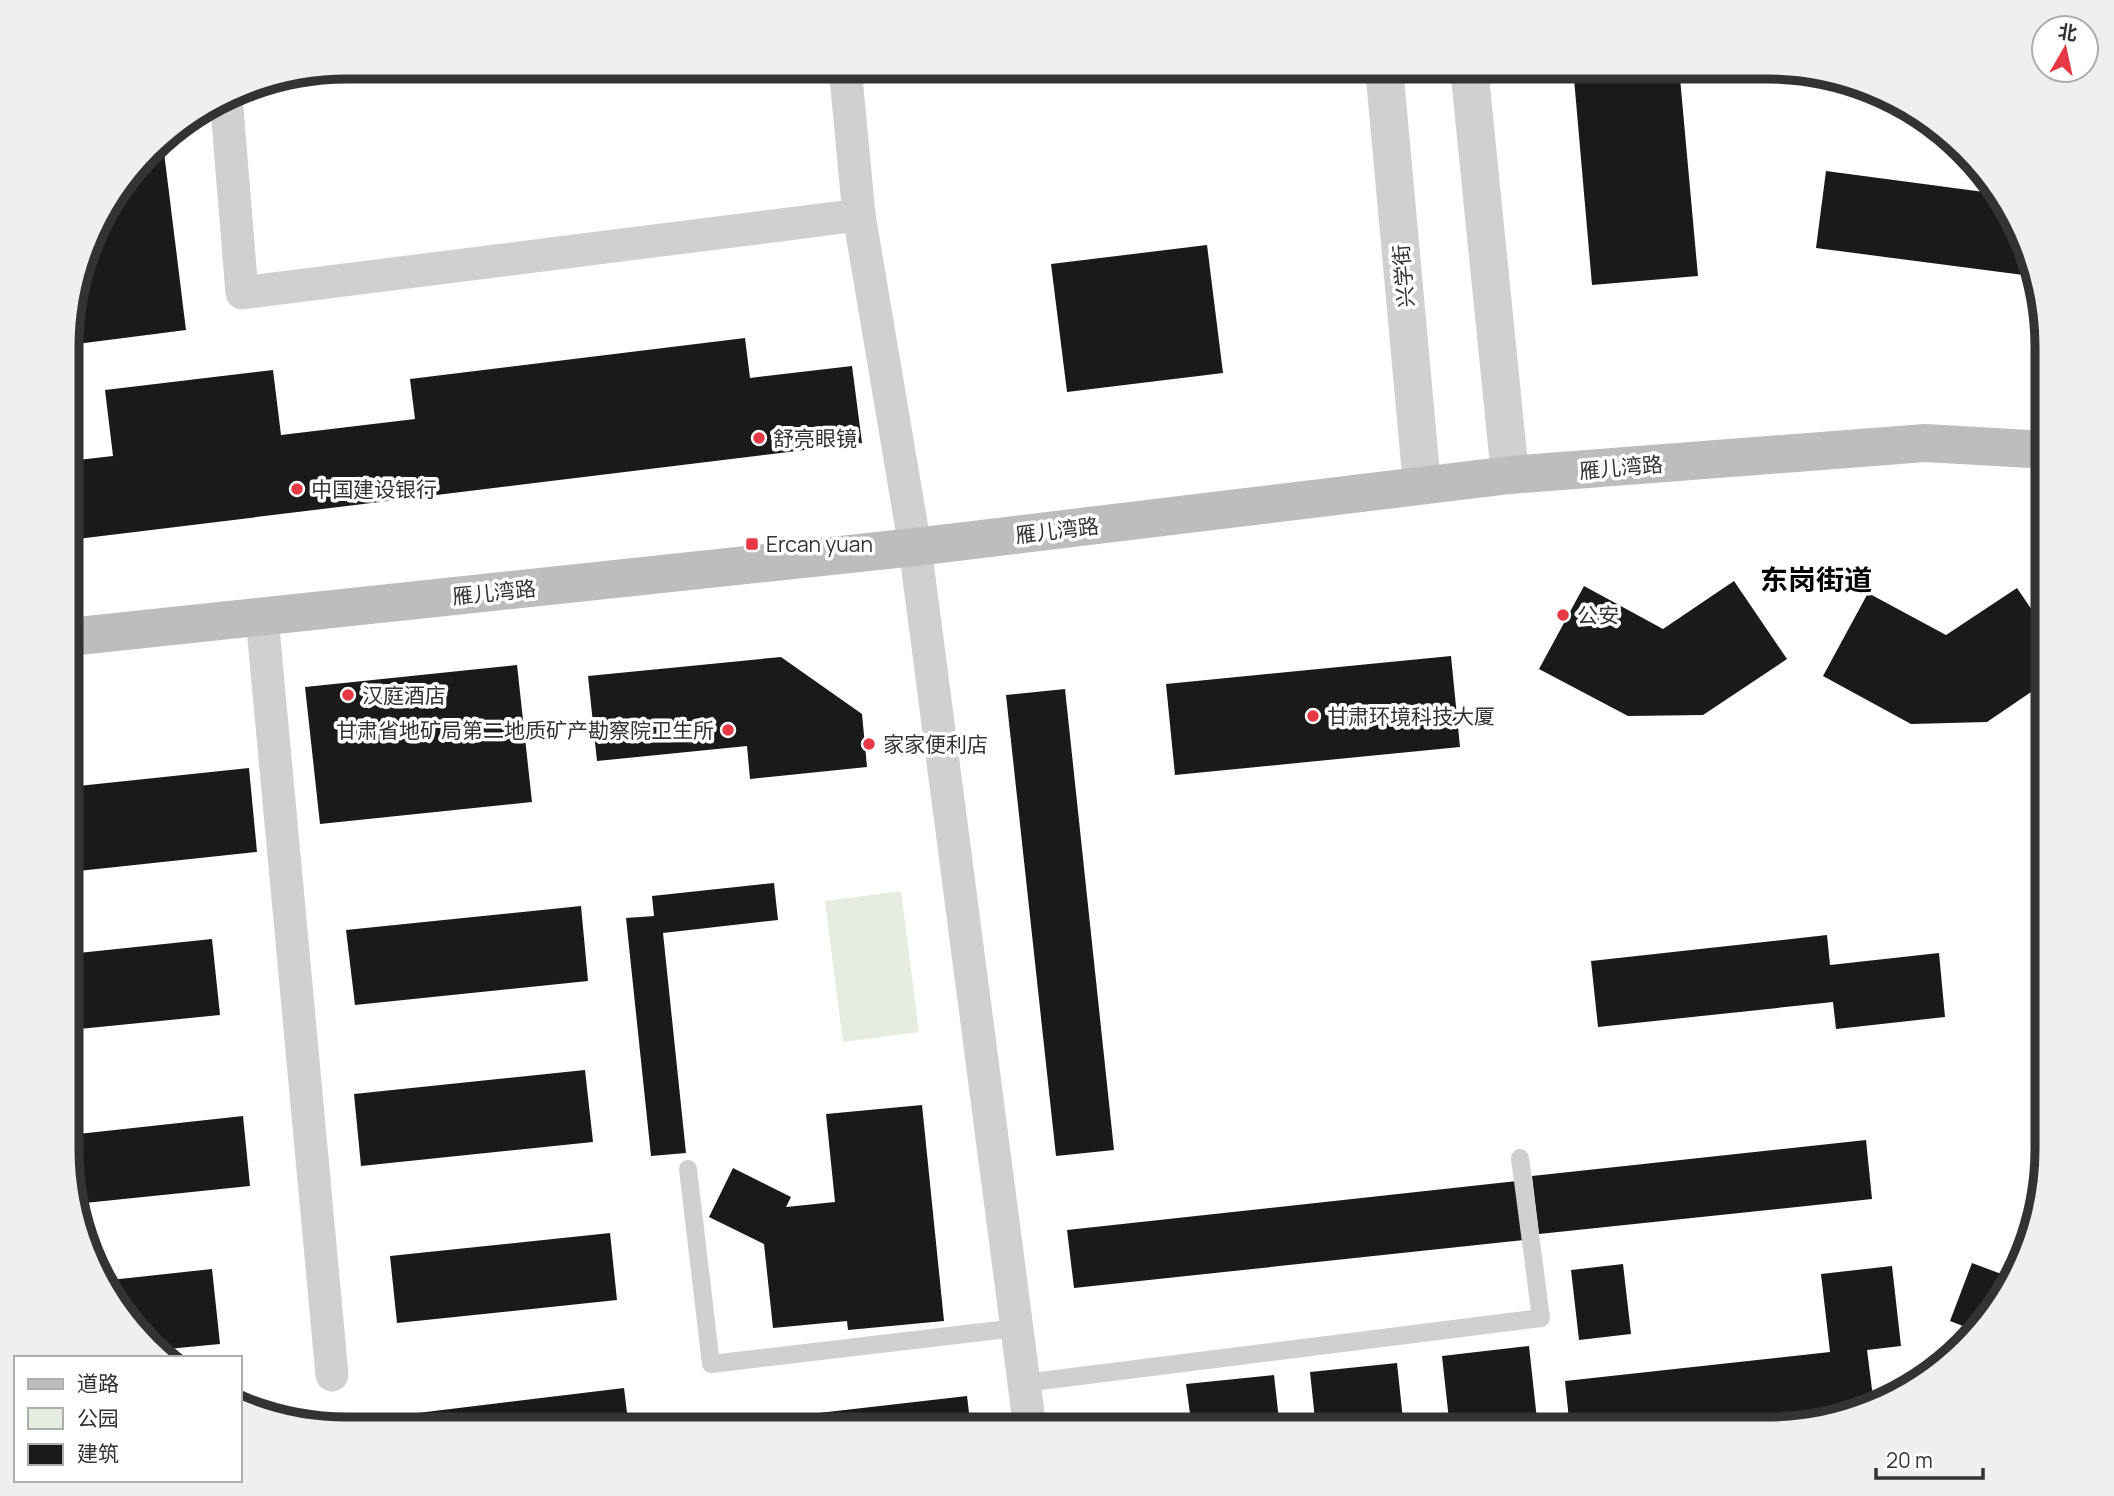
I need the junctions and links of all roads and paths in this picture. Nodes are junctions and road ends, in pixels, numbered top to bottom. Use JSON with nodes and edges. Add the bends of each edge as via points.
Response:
{"nodes":[{"id":1,"x":846,"y":79,"type":"edge"},
{"id":2,"x":1385,"y":79,"type":"edge"},
{"id":3,"x":1470,"y":79,"type":"edge"},
{"id":4,"x":227,"y":107,"type":"edge"},
{"id":5,"x":859,"y":215,"type":"junction"},
{"id":6,"x":2035,"y":449,"type":"edge"},
{"id":7,"x":1510,"y":475,"type":"junction"},
{"id":8,"x":1422,"y":485,"type":"junction"},
{"id":9,"x":915,"y":547,"type":"junction"},
{"id":10,"x":262,"y":617,"type":"junction"},
{"id":11,"x":79,"y":636,"type":"edge"},
{"id":12,"x":1520,"y":1158,"type":"dead end"},
{"id":13,"x":688,"y":1169,"type":"dead end"},
{"id":14,"x":1016,"y":1328,"type":"junction"},
{"id":15,"x":332,"y":1375,"type":"dead end"},
{"id":16,"x":1024,"y":1383,"type":"junction"},
{"id":17,"x":1028,"y":1417,"type":"edge"}],
"edges":[{"from":1,"to":5,"type":"street"},
{"from":2,"to":8,"type":"street","name":"兴学街"},
{"from":3,"to":7,"type":"street"},
{"from":4,"to":5,"type":"street","via":[[242,293]]},
{"from":5,"to":9,"type":"street"},
{"from":6,"to":7,"type":"main road","name":"雁儿湾路","via":[[1925,443]]},
{"from":7,"to":8,"type":"main road","name":"雁儿湾路"},
{"from":8,"to":9,"type":"main road","name":"雁儿湾路"},
{"from":9,"to":10,"type":"main road","name":"雁儿湾路"},
{"from":9,"to":14,"type":"street"},
{"from":10,"to":11,"type":"main road","name":"雁儿湾路"},
{"from":10,"to":15,"type":"street"},
{"from":12,"to":16,"type":"lane","via":[[1541,1318]]},
{"from":13,"to":14,"type":"lane","via":[[711,1364]]},
{"from":14,"to":16,"type":"street"},
{"from":16,"to":17,"type":"street"}]}
